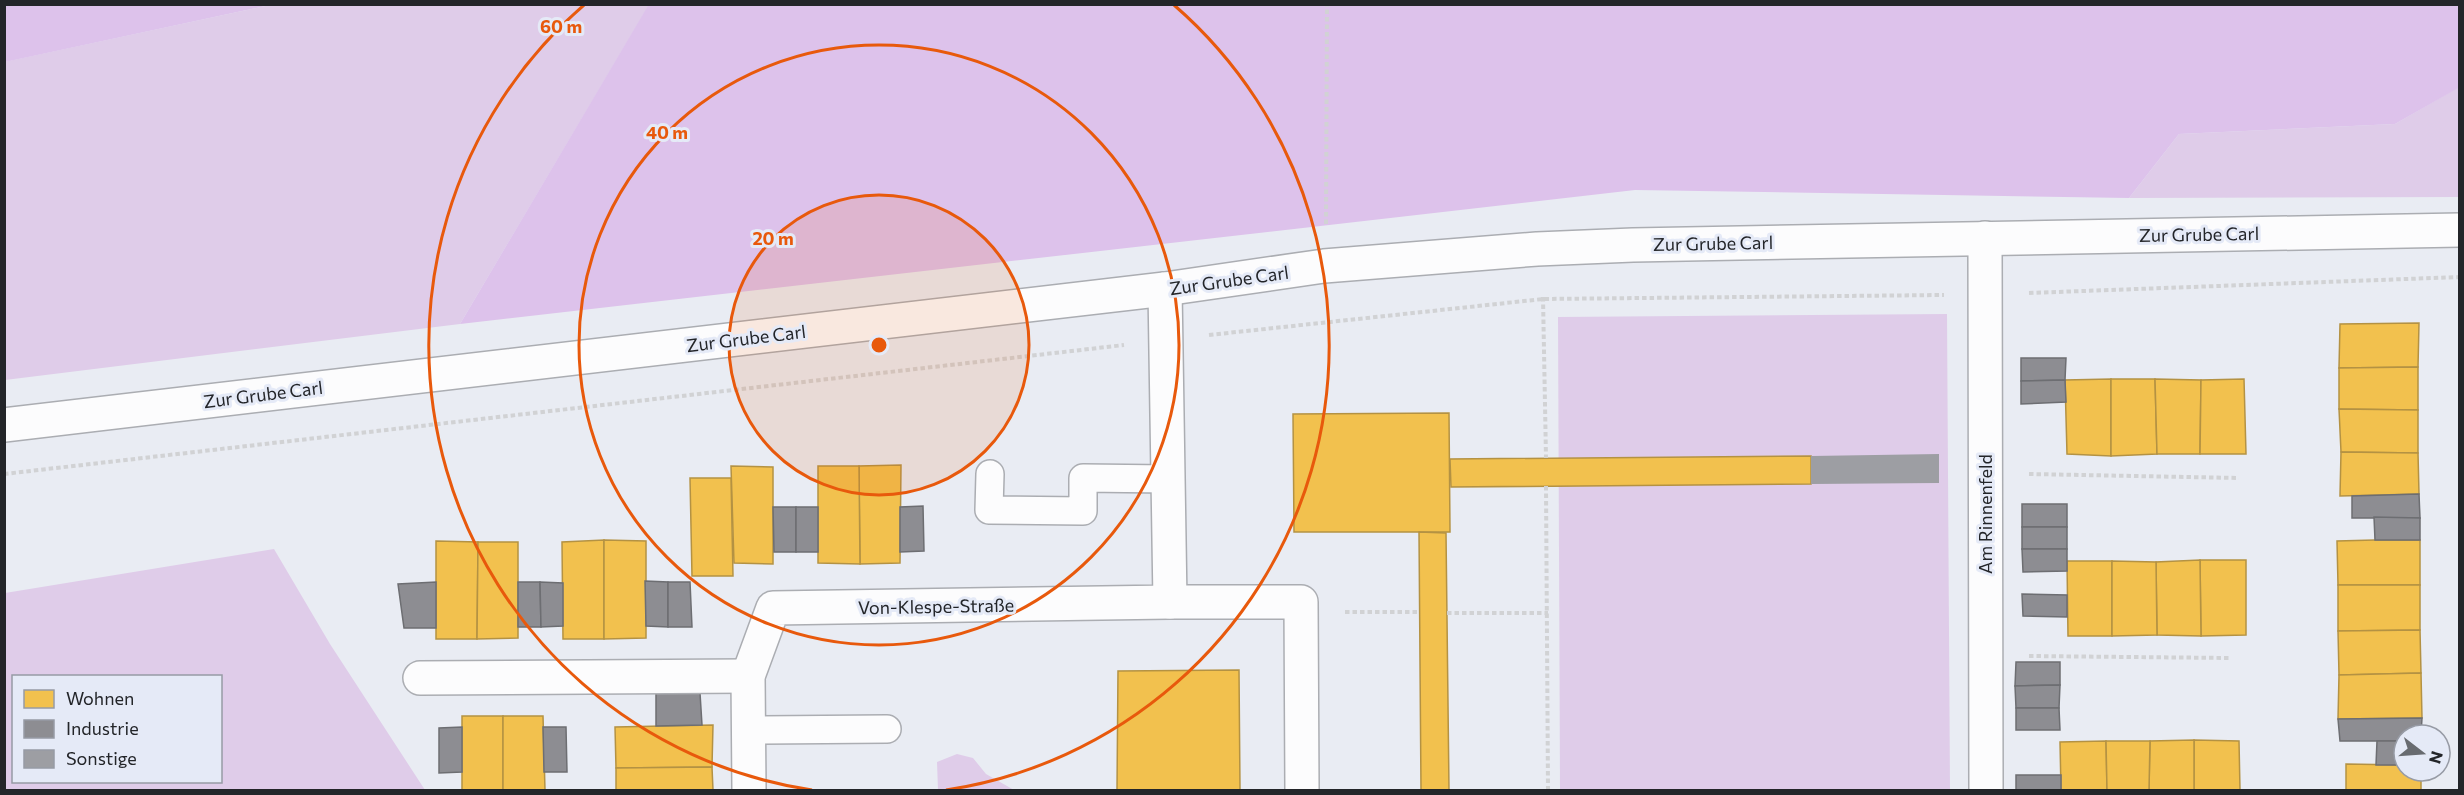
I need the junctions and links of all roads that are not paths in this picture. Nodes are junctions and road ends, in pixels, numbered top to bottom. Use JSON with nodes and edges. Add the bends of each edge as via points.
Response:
{"nodes":[{"id":1,"x":2460,"y":230,"type":"edge"},
{"id":2,"x":1985,"y":238,"type":"junction"},
{"id":3,"x":1165,"y":290,"type":"junction"},
{"id":4,"x":4,"y":425,"type":"edge"},
{"id":5,"x":990,"y":474,"type":"dead end"},
{"id":6,"x":1169,"y":479,"type":"junction"},
{"id":7,"x":1170,"y":602,"type":"junction"},
{"id":8,"x":748,"y":676,"type":"junction"},
{"id":9,"x":420,"y":678,"type":"dead end"},
{"id":10,"x":887,"y":729,"type":"dead end"},
{"id":11,"x":748,"y":730,"type":"junction"},
{"id":12,"x":748,"y":790,"type":"edge"},
{"id":13,"x":1302,"y":790,"type":"edge"},
{"id":14,"x":1986,"y":790,"type":"edge"}],
"edges":[{"from":1,"to":2,"type":"street","name":"Zur Grube Carl"},
{"from":2,"to":3,"type":"street","name":"Zur Grube Carl","via":[[1537,249],[1324,266]]},
{"from":2,"to":14,"type":"street","name":"Am Rinnenfeld"},
{"from":3,"to":4,"type":"street","name":"Zur Grube Carl"},
{"from":3,"to":6,"type":"street"},
{"from":5,"to":6,"type":"lane","via":[[989,510],[1083,511],[1083,478]]},
{"from":6,"to":7,"type":"street"},
{"from":7,"to":8,"type":"street","name":"Von-Klespe-Straße","via":[[773,608]]},
{"from":7,"to":13,"type":"street","name":"Von-Klespe-Straße","via":[[1301,602]]},
{"from":8,"to":9,"type":"street"},
{"from":8,"to":11,"type":"street","name":"Von-Klespe-Straße"},
{"from":10,"to":11,"type":"lane"},
{"from":11,"to":12,"type":"street","name":"Von-Klespe-Straße"}]}
